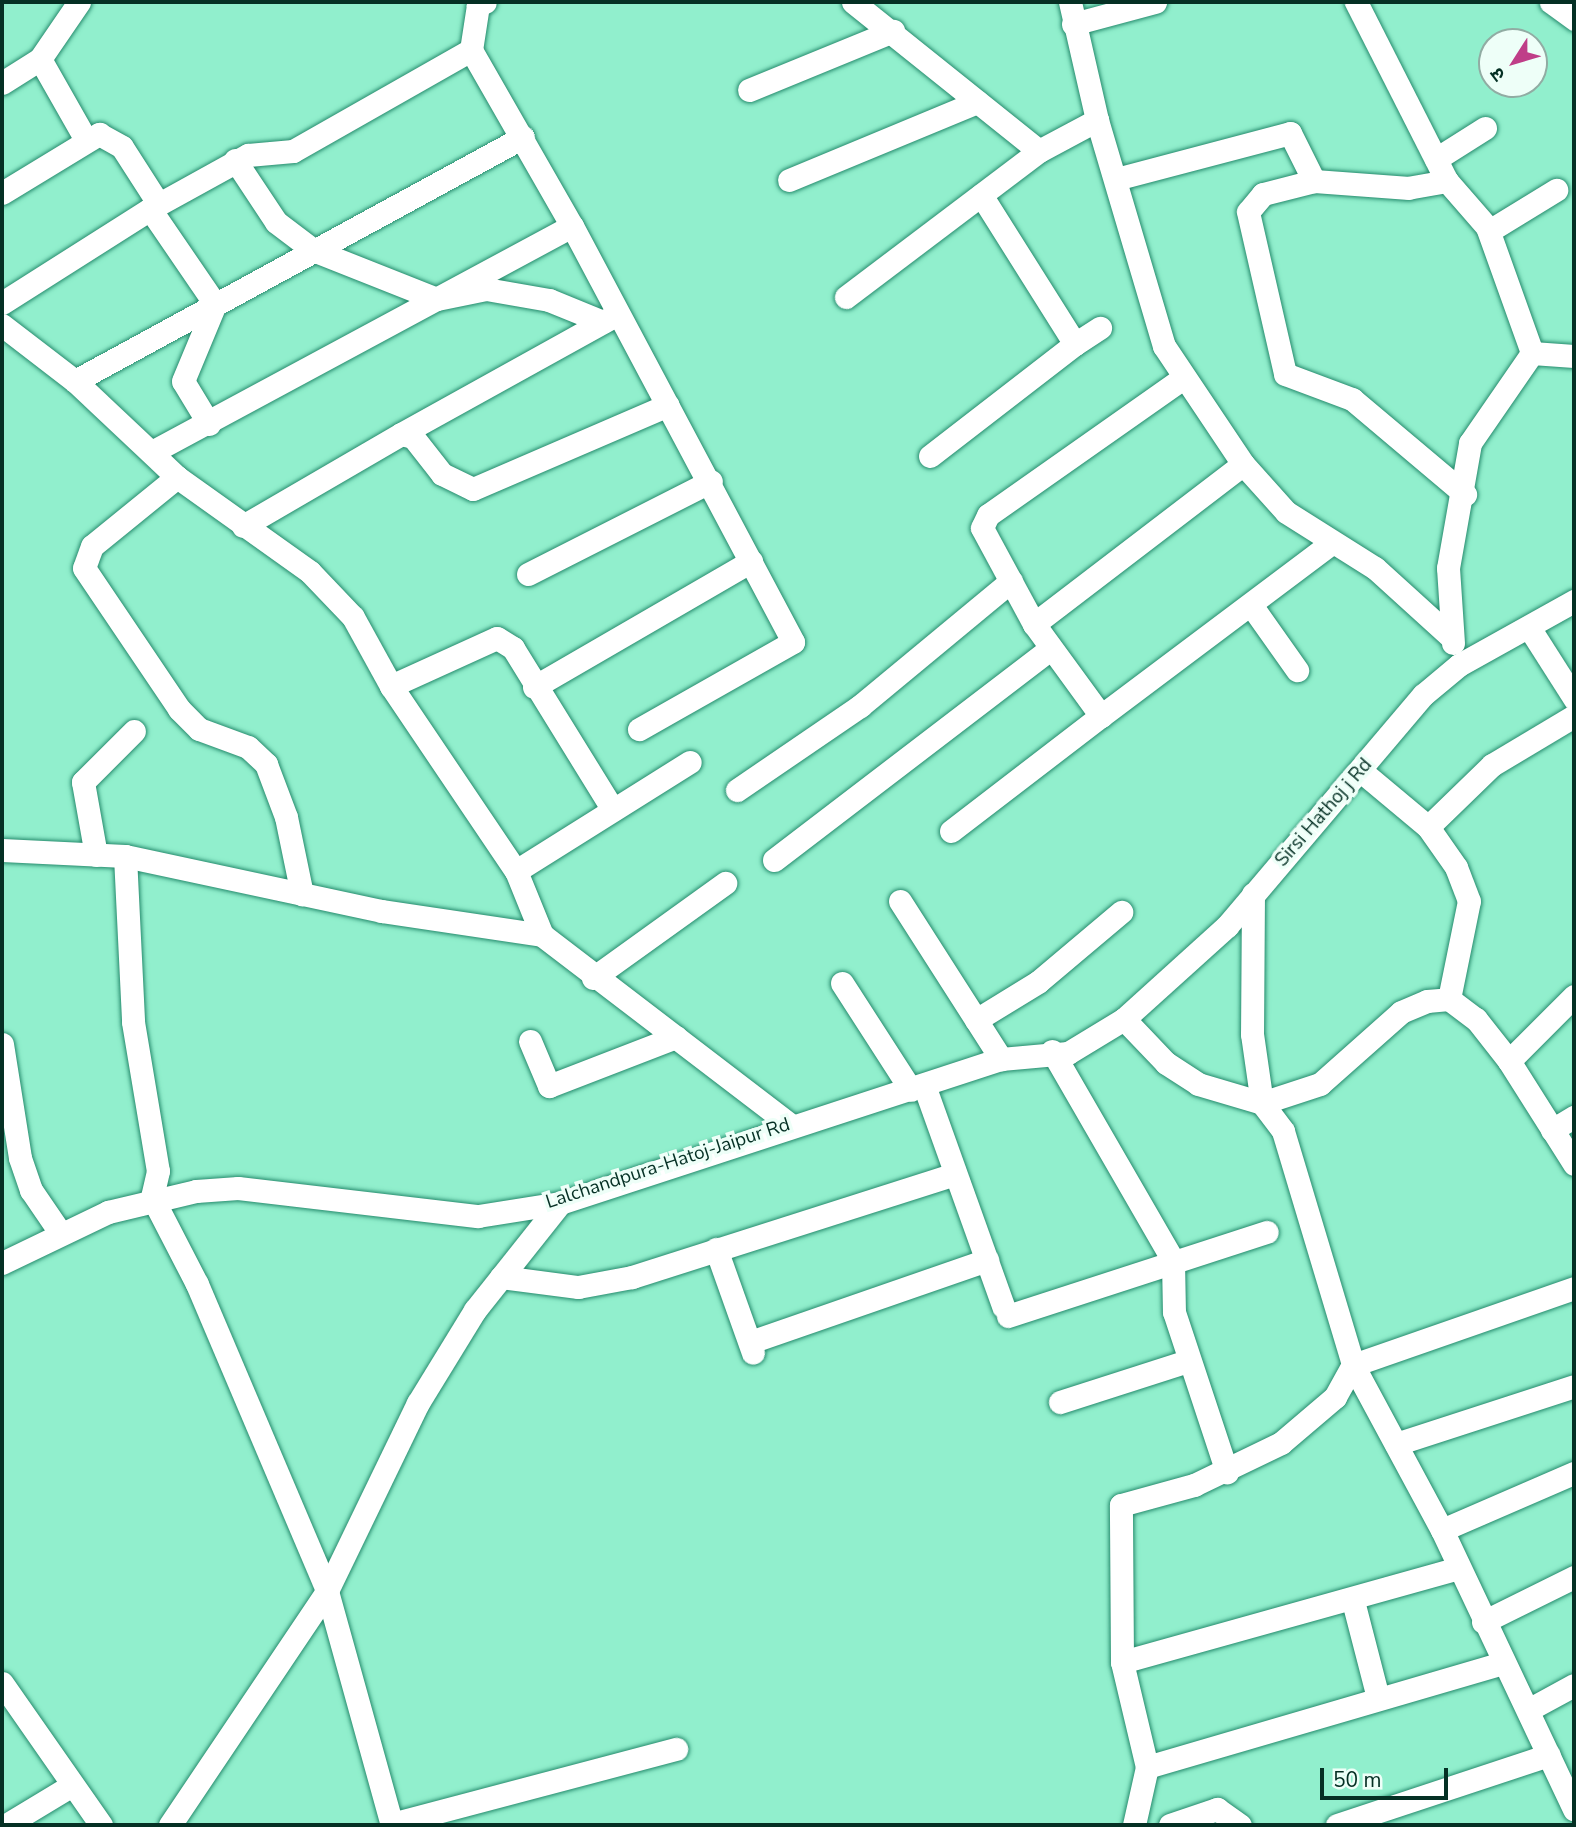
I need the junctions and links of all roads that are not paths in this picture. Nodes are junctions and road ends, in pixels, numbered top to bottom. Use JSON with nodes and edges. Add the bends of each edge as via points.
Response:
{"nodes":[{"id":1,"x":79,"y":2,"type":"edge"},
{"id":2,"x":485,"y":2,"type":"edge"},
{"id":3,"x":853,"y":2,"type":"edge"},
{"id":4,"x":1155,"y":2,"type":"edge"},
{"id":5,"x":1356,"y":2,"type":"edge"},
{"id":6,"x":1551,"y":2,"type":"edge"},
{"id":7,"x":1072,"y":13,"type":"edge"},
{"id":8,"x":1574,"y":19,"type":"edge"},
{"id":9,"x":893,"y":31,"type":"junction"},
{"id":10,"x":471,"y":50,"type":"junction"},
{"id":11,"x":40,"y":59,"type":"junction"},
{"id":12,"x":2,"y":83,"type":"edge"},
{"id":13,"x":749,"y":90,"type":"dead end"},
{"id":14,"x":977,"y":102,"type":"junction"},
{"id":15,"x":1097,"y":120,"type":"junction"},
{"id":16,"x":1485,"y":128,"type":"dead end"},
{"id":17,"x":523,"y":137,"type":"junction"},
{"id":18,"x":86,"y":140,"type":"junction"},
{"id":19,"x":1039,"y":151,"type":"junction"},
{"id":20,"x":1436,"y":159,"type":"junction"},
{"id":21,"x":235,"y":160,"type":"junction"},
{"id":22,"x":1116,"y":179,"type":"junction"},
{"id":23,"x":789,"y":180,"type":"dead end"},
{"id":24,"x":1314,"y":181,"type":"junction"},
{"id":25,"x":1447,"y":181,"type":"junction"},
{"id":26,"x":1556,"y":190,"type":"dead end"},
{"id":27,"x":2,"y":193,"type":"edge"},
{"id":28,"x":981,"y":195,"type":"junction"},
{"id":29,"x":154,"y":206,"type":"junction"},
{"id":30,"x":572,"y":226,"type":"junction"},
{"id":31,"x":1489,"y":231,"type":"junction"},
{"id":32,"x":313,"y":250,"type":"junction"},
{"id":33,"x":846,"y":297,"type":"dead end"},
{"id":34,"x":437,"y":299,"type":"junction"},
{"id":35,"x":2,"y":303,"type":"edge"},
{"id":36,"x":215,"y":304,"type":"junction"},
{"id":37,"x":609,"y":318,"type":"junction"},
{"id":38,"x":2,"y":325,"type":"edge"},
{"id":39,"x":1100,"y":328,"type":"dead end"},
{"id":40,"x":1075,"y":344,"type":"junction"},
{"id":41,"x":1532,"y":353,"type":"junction"},
{"id":42,"x":1574,"y":356,"type":"edge"},
{"id":43,"x":1183,"y":378,"type":"junction"},
{"id":44,"x":75,"y":381,"type":"junction"},
{"id":45,"x":668,"y":405,"type":"junction"},
{"id":46,"x":209,"y":424,"type":"junction"},
{"id":47,"x":401,"y":434,"type":"junction"},
{"id":48,"x":152,"y":452,"type":"junction"},
{"id":49,"x":930,"y":456,"type":"dead end"},
{"id":50,"x":1243,"y":464,"type":"junction"},
{"id":51,"x":177,"y":477,"type":"junction"},
{"id":52,"x":710,"y":481,"type":"junction"},
{"id":53,"x":1465,"y":494,"type":"junction"},
{"id":54,"x":243,"y":526,"type":"junction"},
{"id":55,"x":1330,"y":544,"type":"junction"},
{"id":56,"x":751,"y":561,"type":"junction"},
{"id":57,"x":528,"y":574,"type":"dead end"},
{"id":58,"x":1011,"y":582,"type":"junction"},
{"id":59,"x":1574,"y":601,"type":"edge"},
{"id":60,"x":1251,"y":605,"type":"junction"},
{"id":61,"x":1034,"y":624,"type":"junction"},
{"id":62,"x":1530,"y":629,"type":"junction"},
{"id":63,"x":1451,"y":638,"type":"junction"},
{"id":64,"x":1050,"y":649,"type":"junction"},
{"id":65,"x":1459,"y":665,"type":"junction"},
{"id":66,"x":1297,"y":670,"type":"dead end"},
{"id":67,"x":391,"y":686,"type":"junction"},
{"id":68,"x":534,"y":687,"type":"junction"},
{"id":69,"x":1574,"y":698,"type":"edge"},
{"id":70,"x":1101,"y":716,"type":"junction"},
{"id":71,"x":1574,"y":716,"type":"edge"},
{"id":72,"x":639,"y":729,"type":"dead end"},
{"id":73,"x":134,"y":731,"type":"dead end"},
{"id":74,"x":690,"y":762,"type":"dead end"},
{"id":75,"x":1361,"y":771,"type":"junction"},
{"id":76,"x":737,"y":790,"type":"dead end"},
{"id":77,"x":613,"y":810,"type":"junction"},
{"id":78,"x":1427,"y":827,"type":"junction"},
{"id":79,"x":951,"y":831,"type":"dead end"},
{"id":80,"x":2,"y":850,"type":"edge"},
{"id":81,"x":96,"y":855,"type":"junction"},
{"id":82,"x":125,"y":856,"type":"junction"},
{"id":83,"x":775,"y":860,"type":"dead end"},
{"id":84,"x":516,"y":871,"type":"junction"},
{"id":85,"x":725,"y":883,"type":"dead end"},
{"id":86,"x":302,"y":894,"type":"junction"},
{"id":87,"x":1253,"y":894,"type":"junction"},
{"id":88,"x":900,"y":901,"type":"dead end"},
{"id":89,"x":1121,"y":912,"type":"dead end"},
{"id":90,"x":542,"y":935,"type":"junction"},
{"id":91,"x":593,"y":978,"type":"junction"},
{"id":92,"x":842,"y":983,"type":"dead end"},
{"id":93,"x":1574,"y":996,"type":"edge"},
{"id":94,"x":1449,"y":999,"type":"junction"},
{"id":95,"x":1124,"y":1019,"type":"junction"},
{"id":96,"x":976,"y":1020,"type":"junction"},
{"id":97,"x":676,"y":1037,"type":"junction"},
{"id":98,"x":530,"y":1041,"type":"dead end"},
{"id":99,"x":2,"y":1044,"type":"edge"},
{"id":100,"x":1087,"y":1045,"type":"joint"},
{"id":101,"x":1052,"y":1051,"type":"junction"},
{"id":102,"x":1001,"y":1059,"type":"junction"},
{"id":103,"x":1508,"y":1061,"type":"junction"},
{"id":104,"x":923,"y":1095,"type":"junction"},
{"id":105,"x":1262,"y":1104,"type":"junction"},
{"id":106,"x":1574,"y":1117,"type":"edge"},
{"id":107,"x":789,"y":1124,"type":"junction"},
{"id":108,"x":1552,"y":1129,"type":"junction"},
{"id":109,"x":11,"y":1153,"type":"edge"},
{"id":110,"x":1574,"y":1164,"type":"edge"},
{"id":111,"x":956,"y":1174,"type":"junction"},
{"id":112,"x":152,"y":1197,"type":"junction"},
{"id":113,"x":560,"y":1203,"type":"junction"},
{"id":114,"x":59,"y":1231,"type":"junction"},
{"id":115,"x":1267,"y":1232,"type":"dead end"},
{"id":116,"x":716,"y":1249,"type":"junction"},
{"id":117,"x":987,"y":1260,"type":"junction"},
{"id":118,"x":1173,"y":1261,"type":"junction"},
{"id":119,"x":2,"y":1262,"type":"edge"},
{"id":120,"x":501,"y":1277,"type":"junction"},
{"id":121,"x":1574,"y":1288,"type":"edge"},
{"id":122,"x":1188,"y":1361,"type":"junction"},
{"id":123,"x":1353,"y":1365,"type":"junction"},
{"id":124,"x":1574,"y":1386,"type":"edge"},
{"id":125,"x":1060,"y":1402,"type":"dead end"},
{"id":126,"x":1396,"y":1444,"type":"junction"},
{"id":127,"x":1227,"y":1472,"type":"junction"},
{"id":128,"x":1574,"y":1473,"type":"edge"},
{"id":129,"x":1442,"y":1530,"type":"junction"},
{"id":130,"x":1458,"y":1567,"type":"junction"},
{"id":131,"x":1574,"y":1577,"type":"edge"},
{"id":132,"x":327,"y":1591,"type":"junction"},
{"id":133,"x":1353,"y":1601,"type":"junction"},
{"id":134,"x":1483,"y":1622,"type":"junction"},
{"id":135,"x":1122,"y":1662,"type":"junction"},
{"id":136,"x":1503,"y":1663,"type":"junction"},
{"id":137,"x":1574,"y":1685,"type":"edge"},
{"id":138,"x":3,"y":1688,"type":"edge"},
{"id":139,"x":1378,"y":1698,"type":"junction"},
{"id":140,"x":1528,"y":1710,"type":"junction"},
{"id":141,"x":676,"y":1749,"type":"dead end"},
{"id":142,"x":1549,"y":1755,"type":"junction"},
{"id":143,"x":1147,"y":1767,"type":"junction"},
{"id":144,"x":69,"y":1787,"type":"junction"},
{"id":145,"x":1574,"y":1809,"type":"edge"},
{"id":146,"x":392,"y":1824,"type":"edge"},
{"id":147,"x":6,"y":1825,"type":"edge"},
{"id":148,"x":101,"y":1825,"type":"edge"},
{"id":149,"x":170,"y":1825,"type":"edge"},
{"id":150,"x":1134,"y":1825,"type":"edge"},
{"id":151,"x":1170,"y":1825,"type":"edge"},
{"id":152,"x":1240,"y":1825,"type":"edge"},
{"id":153,"x":1337,"y":1825,"type":"edge"}],
"edges":[{"from":1,"to":11,"type":"street"},
{"from":2,"to":10,"type":"street","via":[[478,5]]},
{"from":3,"to":9,"type":"street"},
{"from":4,"to":7,"type":"street"},
{"from":5,"to":20,"type":"street"},
{"from":6,"to":8,"type":"street"},
{"from":7,"to":15,"type":"street"},
{"from":9,"to":13,"type":"street"},
{"from":9,"to":14,"type":"street"},
{"from":10,"to":17,"type":"street"},
{"from":10,"to":21,"type":"street","via":[[293,151]]},
{"from":11,"to":12,"type":"street"},
{"from":11,"to":18,"type":"street"},
{"from":14,"to":19,"type":"street"},
{"from":14,"to":23,"type":"street"},
{"from":15,"to":19,"type":"street"},
{"from":15,"to":22,"type":"street"},
{"from":16,"to":20,"type":"street"},
{"from":17,"to":30,"type":"street"},
{"from":17,"to":32,"type":"street"},
{"from":18,"to":27,"type":"street"},
{"from":18,"to":29,"type":"street","via":[[99,134],[114,139]]},
{"from":19,"to":28,"type":"street"},
{"from":20,"to":25,"type":"street"},
{"from":21,"to":29,"type":"street"},
{"from":21,"to":32,"type":"street","via":[[276,222]]},
{"from":22,"to":24,"type":"street","via":[[1290,133]]},
{"from":22,"to":43,"type":"street","via":[[1152,314]]},
{"from":24,"to":25,"type":"street","via":[[1409,188]]},
{"from":24,"to":53,"type":"street","via":[[1263,194],[1248,212],[1285,373],[1352,399]]},
{"from":25,"to":31,"type":"street"},
{"from":26,"to":31,"type":"street"},
{"from":28,"to":33,"type":"street"},
{"from":28,"to":40,"type":"street"},
{"from":29,"to":35,"type":"street"},
{"from":29,"to":36,"type":"street"},
{"from":30,"to":34,"type":"street"},
{"from":30,"to":37,"type":"street"},
{"from":31,"to":41,"type":"street"},
{"from":32,"to":34,"type":"street"},
{"from":32,"to":36,"type":"street"},
{"from":34,"to":37,"type":"street","via":[[486,289],[549,300]]},
{"from":34,"to":46,"type":"street"},
{"from":36,"to":44,"type":"street"},
{"from":36,"to":46,"type":"street","via":[[183,382]]},
{"from":37,"to":45,"type":"street"},
{"from":37,"to":47,"type":"street"},
{"from":38,"to":44,"type":"street"},
{"from":39,"to":40,"type":"street"},
{"from":40,"to":49,"type":"street"},
{"from":41,"to":42,"type":"street"},
{"from":41,"to":53,"type":"street","via":[[1470,443]]},
{"from":43,"to":50,"type":"street"},
{"from":43,"to":58,"type":"street","via":[[988,515],[985,542]]},
{"from":44,"to":48,"type":"street"},
{"from":45,"to":47,"type":"street","via":[[473,489],[442,474],[413,438]]},
{"from":45,"to":52,"type":"street"},
{"from":46,"to":48,"type":"street"},
{"from":47,"to":54,"type":"street"},
{"from":48,"to":51,"type":"street"},
{"from":50,"to":55,"type":"street","via":[[1286,512]]},
{"from":50,"to":61,"type":"street"},
{"from":51,"to":54,"type":"street"},
{"from":51,"to":86,"type":"street","via":[[92,546],[84,568],[179,709],[199,729],[248,747],[266,764],[289,827]]},
{"from":52,"to":56,"type":"street"},
{"from":52,"to":57,"type":"street"},
{"from":53,"to":63,"type":"street","via":[[1448,568]]},
{"from":54,"to":67,"type":"street","via":[[310,572],[354,617]]},
{"from":55,"to":60,"type":"street"},
{"from":55,"to":63,"type":"street","via":[[1413,597]]},
{"from":56,"to":68,"type":"street"},
{"from":56,"to":72,"type":"street","via":[[791,637],[790,648]]},
{"from":58,"to":61,"type":"street"},
{"from":58,"to":76,"type":"street","via":[[860,706]]},
{"from":59,"to":62,"type":"street","name":"Sirsi Hathoj j Rd"},
{"from":60,"to":66,"type":"street"},
{"from":60,"to":70,"type":"street"},
{"from":61,"to":64,"type":"street"},
{"from":62,"to":65,"type":"street","name":"Sirsi Hathoj j Rd"},
{"from":62,"to":69,"type":"street"},
{"from":63,"to":65,"type":"street"},
{"from":64,"to":70,"type":"street"},
{"from":64,"to":83,"type":"street"},
{"from":65,"to":75,"type":"street","name":"Sirsi Hathoj j Rd","via":[[1423,695]]},
{"from":67,"to":68,"type":"street","via":[[497,638],[513,648]]},
{"from":67,"to":84,"type":"street"},
{"from":68,"to":77,"type":"street"},
{"from":70,"to":79,"type":"street"},
{"from":71,"to":78,"type":"street","via":[[1492,765]]},
{"from":73,"to":81,"type":"street","via":[[83,782]]},
{"from":74,"to":77,"type":"street"},
{"from":75,"to":78,"type":"street"},
{"from":75,"to":87,"type":"street","name":"Sirsi Hathoj j Rd"},
{"from":77,"to":84,"type":"street"},
{"from":78,"to":94,"type":"street","via":[[1456,867],[1469,901]]},
{"from":80,"to":81,"type":"street"},
{"from":81,"to":82,"type":"street"},
{"from":82,"to":86,"type":"street"},
{"from":82,"to":112,"type":"street","via":[[132,1022],[159,1171]]},
{"from":84,"to":90,"type":"street"},
{"from":85,"to":91,"type":"street"},
{"from":86,"to":90,"type":"street"},
{"from":87,"to":95,"type":"street","name":"Sirsi Hathoj j Rd"},
{"from":87,"to":105,"type":"street","via":[[1252,1034]]},
{"from":88,"to":96,"type":"street"},
{"from":89,"to":96,"type":"street","via":[[1038,982]]},
{"from":90,"to":91,"type":"street"},
{"from":91,"to":97,"type":"street"},
{"from":92,"to":104,"type":"street"},
{"from":93,"to":103,"type":"street"},
{"from":94,"to":103,"type":"street","via":[[1476,1019]]},
{"from":94,"to":105,"type":"street","via":[[1401,1012],[1320,1084]]},
{"from":95,"to":100,"type":"street","name":"Sirsi Hathoj j Rd"},
{"from":95,"to":105,"type":"street","via":[[1166,1063],[1198,1084]]},
{"from":96,"to":102,"type":"street"},
{"from":97,"to":98,"type":"street","via":[[549,1086]]},
{"from":97,"to":107,"type":"street"},
{"from":99,"to":109,"type":"street"},
{"from":100,"to":101,"type":"street","name":"Lalchandpura-Hatoj-Jaipur Rd","via":[[1069,1053]]},
{"from":101,"to":102,"type":"street","name":"Lalchandpura-Hatoj-Jaipur Rd"},
{"from":101,"to":118,"type":"street"},
{"from":102,"to":104,"type":"street","name":"Lalchandpura-Hatoj-Jaipur Rd"},
{"from":103,"to":108,"type":"street"},
{"from":104,"to":107,"type":"street","name":"Lalchandpura-Hatoj-Jaipur Rd"},
{"from":104,"to":111,"type":"street","via":[[942,1124],[940,1133]]},
{"from":105,"to":123,"type":"street","via":[[1283,1131]]},
{"from":106,"to":108,"type":"street"},
{"from":107,"to":113,"type":"street","name":"Lalchandpura-Hatoj-Jaipur Rd"},
{"from":108,"to":110,"type":"street"},
{"from":109,"to":114,"type":"street"},
{"from":111,"to":116,"type":"street"},
{"from":111,"to":117,"type":"street"},
{"from":112,"to":113,"type":"street","name":"Lalchandpura-Hatoj-Jaipur Rd","via":[[238,1188],[478,1216]]},
{"from":112,"to":114,"type":"street","name":"Lalchandpura-Hatoj-Jaipur Rd"},
{"from":112,"to":132,"type":"street","via":[[197,1284]]},
{"from":113,"to":120,"type":"street"},
{"from":114,"to":119,"type":"street","name":"Lalchandpura-Hatoj-Jaipur Rd"},
{"from":115,"to":118,"type":"street"},
{"from":116,"to":117,"type":"street","via":[[751,1348]]},
{"from":116,"to":120,"type":"street","via":[[632,1277],[578,1287]]},
{"from":117,"to":118,"type":"street","via":[[1006,1311]]},
{"from":118,"to":122,"type":"street","via":[[1174,1312]]},
{"from":120,"to":132,"type":"street","via":[[418,1404]]},
{"from":121,"to":123,"type":"street"},
{"from":122,"to":125,"type":"street"},
{"from":122,"to":127,"type":"street"},
{"from":123,"to":126,"type":"street"},
{"from":123,"to":127,"type":"street","via":[[1311,1423]]},
{"from":124,"to":126,"type":"street"},
{"from":126,"to":129,"type":"street"},
{"from":127,"to":135,"type":"street","via":[[1121,1505]]},
{"from":128,"to":129,"type":"street"},
{"from":129,"to":130,"type":"street"},
{"from":130,"to":133,"type":"street"},
{"from":130,"to":134,"type":"street"},
{"from":131,"to":134,"type":"street"},
{"from":132,"to":146,"type":"street"},
{"from":132,"to":149,"type":"street"},
{"from":133,"to":135,"type":"street"},
{"from":133,"to":139,"type":"street"},
{"from":134,"to":136,"type":"street"},
{"from":135,"to":143,"type":"street"},
{"from":136,"to":139,"type":"street"},
{"from":136,"to":140,"type":"street"},
{"from":137,"to":140,"type":"street"},
{"from":138,"to":144,"type":"street"},
{"from":139,"to":143,"type":"street"},
{"from":140,"to":142,"type":"street"},
{"from":141,"to":146,"type":"street"},
{"from":142,"to":145,"type":"street"},
{"from":142,"to":153,"type":"street"},
{"from":143,"to":150,"type":"street"},
{"from":144,"to":147,"type":"street"},
{"from":144,"to":148,"type":"street"},
{"from":151,"to":152,"type":"street","via":[[1217,1809]]}]}
